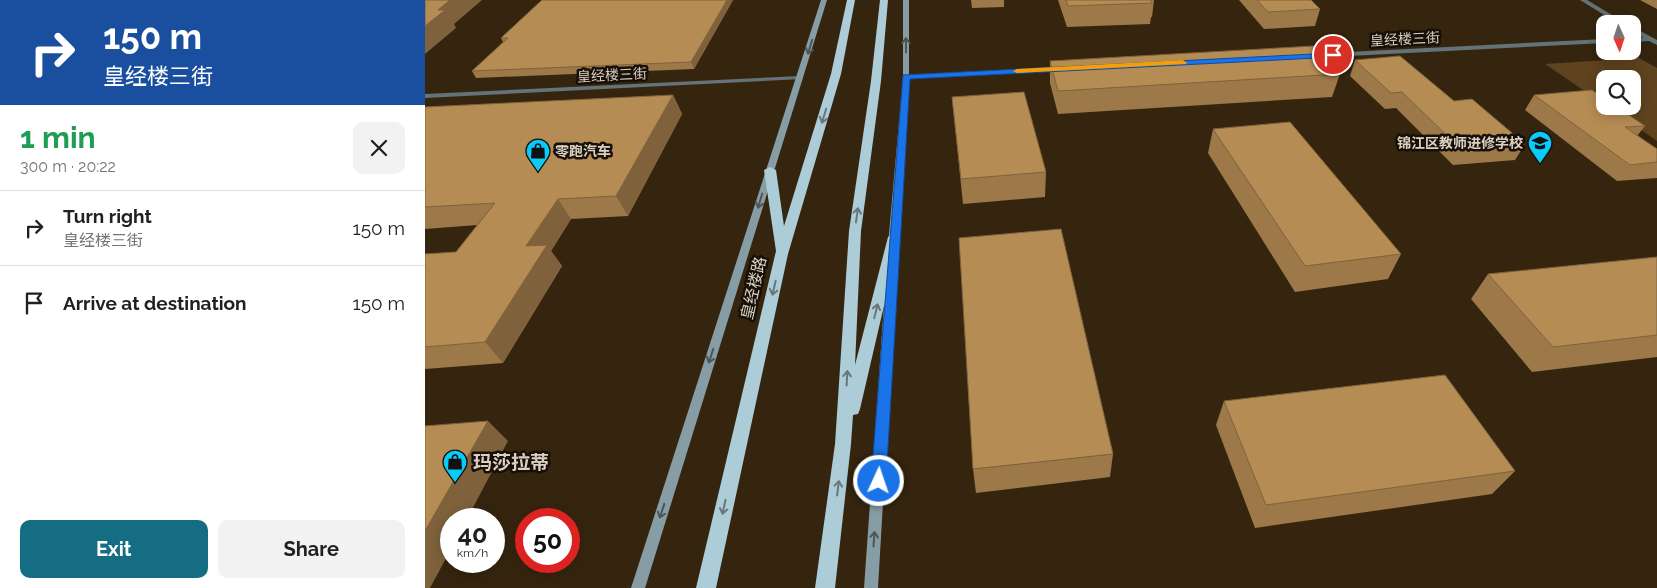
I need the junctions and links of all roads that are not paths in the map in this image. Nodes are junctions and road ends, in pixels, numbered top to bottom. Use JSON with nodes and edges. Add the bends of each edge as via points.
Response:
{"nodes":[{"id":1,"x":824,"y":0,"type":"edge"},
{"id":2,"x":851,"y":0,"type":"edge"},
{"id":3,"x":884,"y":0,"type":"edge"},
{"id":4,"x":906,"y":0,"type":"edge"},
{"id":5,"x":1583,"y":0,"type":"edge"},
{"id":6,"x":1609,"y":15,"type":"edge"},
{"id":7,"x":1641,"y":33,"type":"edge"},
{"id":8,"x":1654,"y":39,"type":"edge"},
{"id":9,"x":1641,"y":40,"type":"edge"},
{"id":10,"x":1596,"y":42,"type":"edge"},
{"id":11,"x":1657,"y":43,"type":"edge"},
{"id":12,"x":1300,"y":57,"type":"edge"},
{"id":13,"x":1073,"y":68,"type":"edge"},
{"id":14,"x":906,"y":76,"type":"junction"},
{"id":15,"x":801,"y":78,"type":"junction"},
{"id":16,"x":425,"y":96,"type":"edge"},
{"id":17,"x":770,"y":170,"type":"junction"},
{"id":18,"x":894,"y":236,"type":"junction"},
{"id":19,"x":782,"y":254,"type":"junction"},
{"id":20,"x":843,"y":444,"type":"junction"},
{"id":21,"x":638,"y":588,"type":"edge"},
{"id":22,"x":706,"y":588,"type":"edge"},
{"id":23,"x":825,"y":588,"type":"edge"},
{"id":24,"x":871,"y":588,"type":"edge"}],
"edges":[{"from":1,"to":15,"type":"main road","one_way":true},
{"from":2,"to":19,"type":"highway","name":"皇经楼路","one_way":true,"via":[[837,74]]},
{"from":20,"to":3,"type":"highway","one_way":true,"via":[[855,231]]},
{"from":14,"to":4,"type":"main road","one_way":true},
{"from":5,"to":6,"type":"street"},
{"from":7,"to":8,"type":"street"},
{"from":8,"to":9,"type":"street"},
{"from":8,"to":11,"type":"street"},
{"from":10,"to":12,"type":"street","name":"皇经楼三街"},
{"from":13,"to":14,"type":"street"},
{"from":14,"to":18,"type":"main road"},
{"from":15,"to":16,"type":"street","name":"皇经楼三街"},
{"from":15,"to":17,"type":"main road"},
{"from":17,"to":19,"type":"highway"},
{"from":17,"to":21,"type":"main road","one_way":true},
{"from":20,"to":18,"type":"highway","one_way":true},
{"from":24,"to":18,"type":"main road","one_way":true},
{"from":19,"to":22,"type":"highway","name":"皇经楼路","one_way":true},
{"from":23,"to":20,"type":"highway","one_way":true}]}
